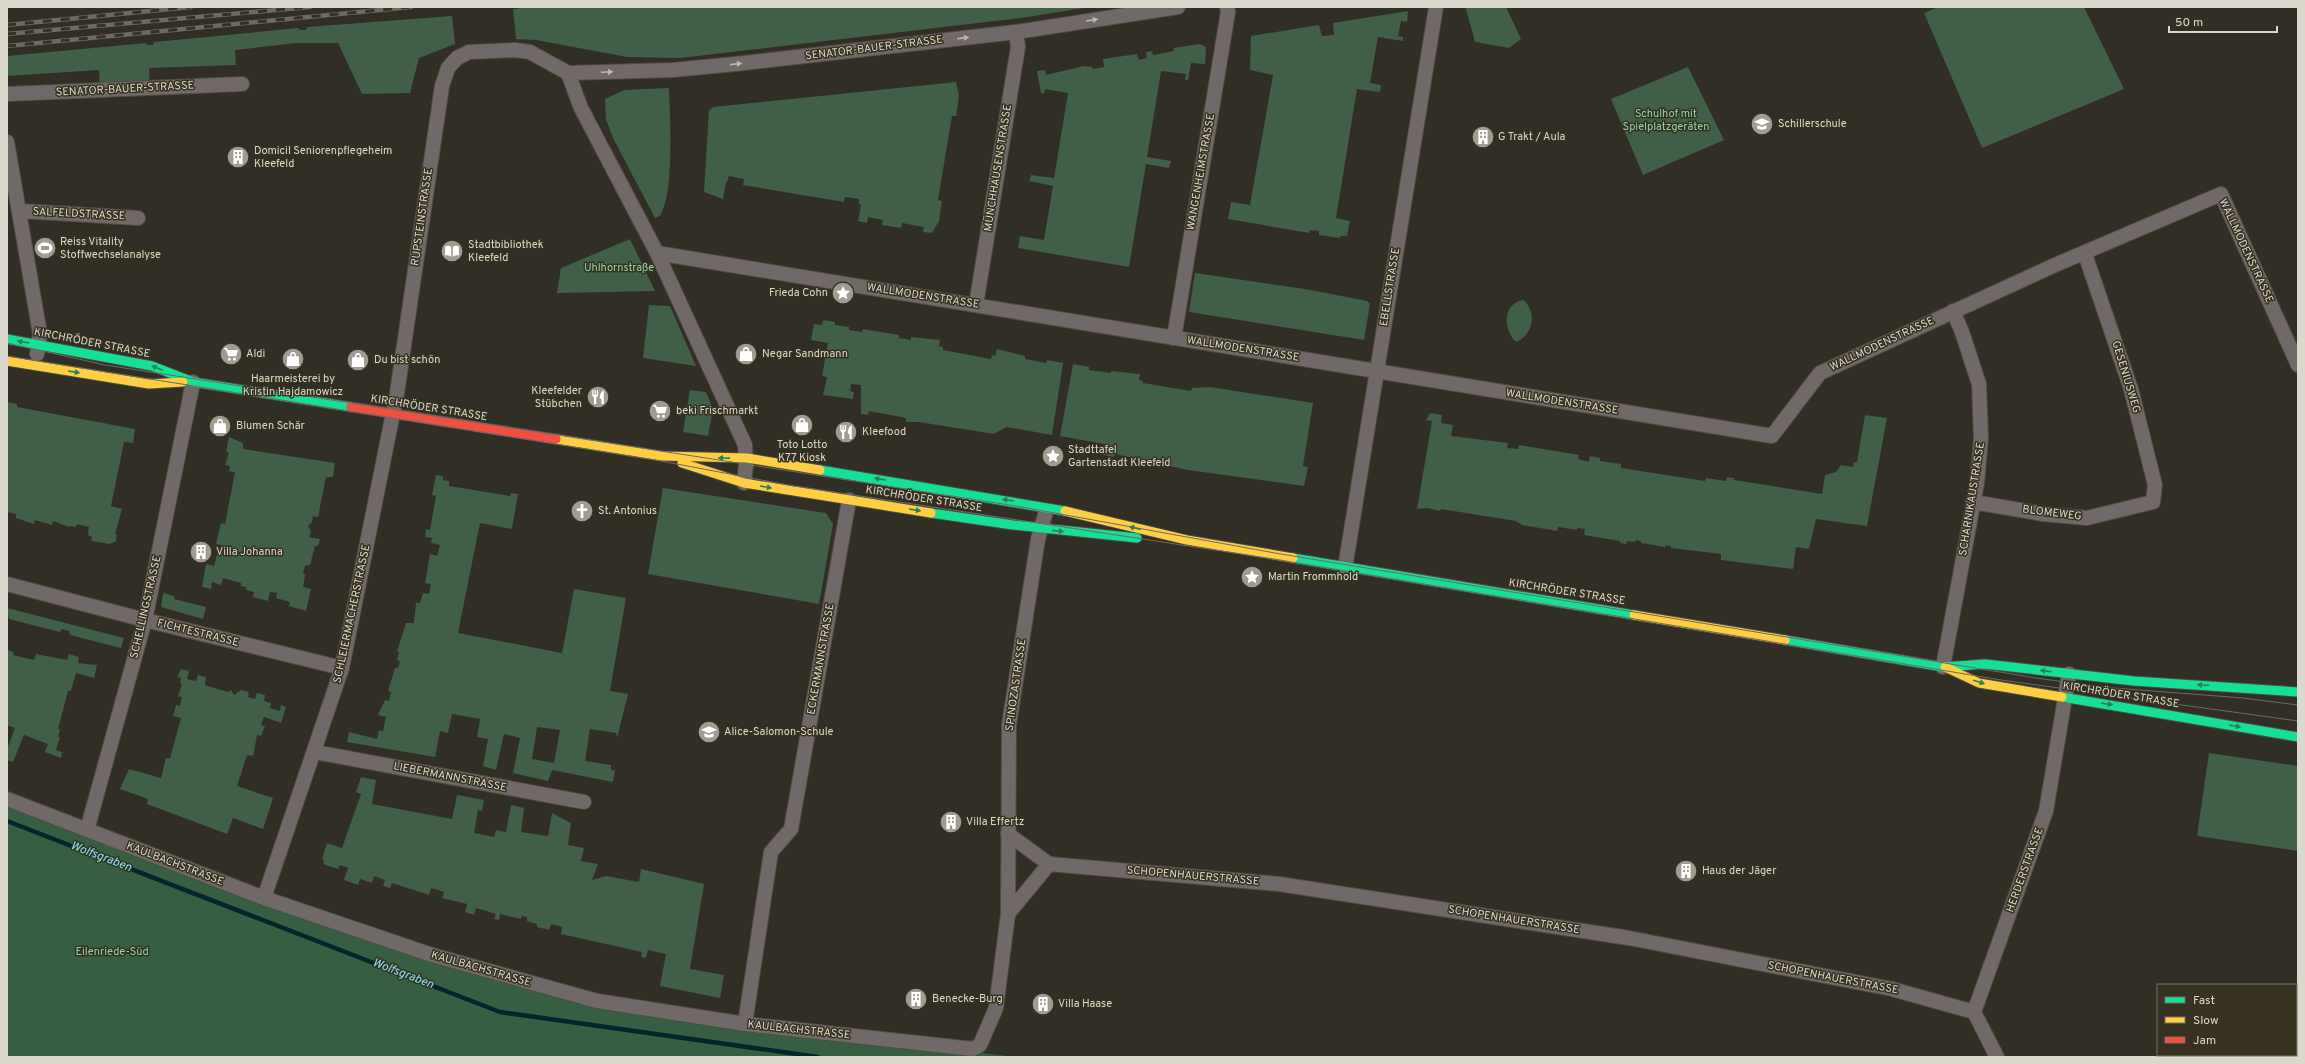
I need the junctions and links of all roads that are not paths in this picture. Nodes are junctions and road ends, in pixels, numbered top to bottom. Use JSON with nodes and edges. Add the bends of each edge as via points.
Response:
{"nodes":[{"id":1,"x":1178,"y":7,"type":"edge"},
{"id":2,"x":1227,"y":7,"type":"edge"},
{"id":3,"x":1436,"y":7,"type":"edge"},
{"id":4,"x":1016,"y":32,"type":"junction"},
{"id":5,"x":568,"y":73,"type":"junction"},
{"id":6,"x":242,"y":84,"type":"dead end"},
{"id":7,"x":7,"y":94,"type":"edge"},
{"id":8,"x":7,"y":142,"type":"edge"},
{"id":9,"x":20,"y":211,"type":"junction"},
{"id":10,"x":138,"y":218,"type":"dead end"},
{"id":11,"x":657,"y":253,"type":"junction"},
{"id":12,"x":2085,"y":254,"type":"junction"},
{"id":13,"x":976,"y":304,"type":"junction"},
{"id":14,"x":1953,"y":311,"type":"junction"},
{"id":15,"x":1174,"y":338,"type":"junction"},
{"id":16,"x":7,"y":339,"type":"edge"},
{"id":17,"x":38,"y":345,"type":"junction"},
{"id":18,"x":7,"y":361,"type":"edge"},
{"id":19,"x":2298,"y":365,"type":"edge"},
{"id":20,"x":35,"y":366,"type":"junction"},
{"id":21,"x":1376,"y":370,"type":"junction"},
{"id":22,"x":193,"y":382,"type":"junction"},
{"id":23,"x":397,"y":393,"type":"joint"},
{"id":24,"x":393,"y":414,"type":"junction"},
{"id":25,"x":662,"y":456,"type":"junction"},
{"id":26,"x":746,"y":458,"type":"junction"},
{"id":27,"x":744,"y":483,"type":"junction"},
{"id":28,"x":849,"y":500,"type":"junction"},
{"id":29,"x":1973,"y":502,"type":"junction"},
{"id":30,"x":2153,"y":502,"type":"joint"},
{"id":31,"x":1046,"y":512,"type":"dead end"},
{"id":32,"x":1042,"y":529,"type":"junction"},
{"id":33,"x":1187,"y":540,"type":"junction"},
{"id":34,"x":1344,"y":568,"type":"junction"},
{"id":35,"x":7,"y":584,"type":"edge"},
{"id":36,"x":145,"y":620,"type":"junction"},
{"id":37,"x":1943,"y":667,"type":"junction"},
{"id":38,"x":342,"y":668,"type":"junction"},
{"id":39,"x":2069,"y":674,"type":"junction"},
{"id":40,"x":2176,"y":683,"type":"junction"},
{"id":41,"x":2164,"y":692,"type":"dead end"},
{"id":42,"x":2298,"y":692,"type":"edge"},
{"id":43,"x":2066,"y":698,"type":"junction"},
{"id":44,"x":2162,"y":703,"type":"dead end"},
{"id":45,"x":2168,"y":715,"type":"junction"},
{"id":46,"x":2298,"y":738,"type":"edge"},
{"id":47,"x":315,"y":752,"type":"junction"},
{"id":48,"x":7,"y":799,"type":"edge"},
{"id":49,"x":584,"y":802,"type":"dead end"},
{"id":50,"x":87,"y":830,"type":"junction"},
{"id":51,"x":1008,"y":834,"type":"junction"},
{"id":52,"x":1049,"y":864,"type":"junction"},
{"id":53,"x":264,"y":898,"type":"junction"},
{"id":54,"x":1008,"y":914,"type":"junction"},
{"id":55,"x":1974,"y":1012,"type":"junction"},
{"id":56,"x":745,"y":1024,"type":"junction"},
{"id":57,"x":978,"y":1048,"type":"joint"},
{"id":58,"x":1997,"y":1057,"type":"edge"}],
"edges":[{"from":4,"to":1,"type":"street","name":"SENATOR-BAUER-STRASSE","one_way":true},
{"from":2,"to":15,"type":"street","name":"WANGENHEIMSTRASSE"},
{"from":3,"to":21,"type":"street","name":"EBELLSTRASSE"},
{"from":5,"to":4,"type":"street","name":"SENATOR-BAUER-STRASSE","one_way":true,"via":[[673,70]]},
{"from":4,"to":13,"type":"street","name":"MÜNCHHAUSENSTRASSE","via":[[1018,47]]},
{"from":5,"to":11,"type":"street","via":[[581,108]]},
{"from":5,"to":23,"type":"street","name":"RUPSTEINSTRASSE","via":[[530,52],[515,50],[469,52],[457,58],[448,68],[442,86]]},
{"from":6,"to":7,"type":"street","name":"SENATOR-BAUER-STRASSE"},
{"from":8,"to":9,"type":"street"},
{"from":9,"to":10,"type":"street","name":"SALFELDSTRASSE"},
{"from":9,"to":17,"type":"street","via":[[40,334]]},
{"from":11,"to":13,"type":"street","name":"WALLMODENSTRASSE"},
{"from":11,"to":26,"type":"street","via":[[745,445]]},
{"from":12,"to":14,"type":"street","name":"WALLMODENSTRASSE"},
{"from":12,"to":19,"type":"street","name":"WALLMODENSTRASSE","via":[[2221,194]]},
{"from":12,"to":30,"type":"street","name":"GESENIUSWEG","via":[[2131,389],[2155,485]]},
{"from":13,"to":15,"type":"street","name":"WALLMODENSTRASSE"},
{"from":14,"to":21,"type":"street","name":"WALLMODENSTRASSE","via":[[1820,373],[1772,436]]},
{"from":14,"to":29,"type":"street","name":"SCHARNIKAUSTRASSE","via":[[1979,384],[1981,438]]},
{"from":15,"to":21,"type":"street","name":"WALLMODENSTRASSE"},
{"from":17,"to":16,"type":"main road","name":"KIRCHRÖDER STRASSE","one_way":true},
{"from":17,"to":20,"type":"street"},
{"from":22,"to":17,"type":"main road","name":"KIRCHRÖDER STRASSE","one_way":true,"via":[[152,366]]},
{"from":18,"to":20,"type":"main road","name":"KIRCHRÖDER STRASSE"},
{"from":20,"to":22,"type":"main road","name":"KIRCHRÖDER STRASSE","one_way":true,"via":[[149,384]]},
{"from":21,"to":34,"type":"street","name":"EBELLSTRASSE"},
{"from":22,"to":24,"type":"main road","name":"KIRCHRÖDER STRASSE"},
{"from":22,"to":36,"type":"street","name":"SCHELLINGSTRASSE"},
{"from":23,"to":24,"type":"street","name":"SCHLEIERMACHERSTRASSE"},
{"from":24,"to":25,"type":"main road","name":"KIRCHRÖDER STRASSE"},
{"from":24,"to":38,"type":"street","name":"SCHLEIERMACHERSTRASSE"},
{"from":26,"to":25,"type":"main road","name":"KIRCHRÖDER STRASSE","one_way":true},
{"from":25,"to":27,"type":"main road","name":"KIRCHRÖDER STRASSE"},
{"from":26,"to":27,"type":"street"},
{"from":33,"to":26,"type":"main road","name":"KIRCHRÖDER STRASSE","one_way":true,"via":[[1046,506]]},
{"from":27,"to":28,"type":"main road","name":"KIRCHRÖDER STRASSE","one_way":true},
{"from":28,"to":32,"type":"main road","name":"KIRCHRÖDER STRASSE","one_way":true},
{"from":28,"to":56,"type":"street","name":"ECKERMANNSTRASSE","via":[[791,829],[771,852]]},
{"from":29,"to":30,"type":"street","name":"BLOMEWEG","via":[[2043,514],[2087,518]]},
{"from":29,"to":37,"type":"street","name":"SCHARNIKAUSTRASSE"},
{"from":31,"to":32,"type":"street","name":"SPINOZASTRASSE"},
{"from":32,"to":33,"type":"main road","name":"KIRCHRÖDER STRASSE","one_way":true,"via":[[1130,538]]},
{"from":32,"to":51,"type":"street","name":"SPINOZASTRASSE","via":[[1009,725]]},
{"from":33,"to":34,"type":"main road","name":"KIRCHRÖDER STRASSE"},
{"from":34,"to":37,"type":"main road","name":"KIRCHRÖDER STRASSE"},
{"from":35,"to":36,"type":"street","name":"FICHTESTRASSE"},
{"from":36,"to":38,"type":"street","name":"FICHTESTRASSE"},
{"from":36,"to":50,"type":"street","name":"SCHELLINGSTRASSE"},
{"from":39,"to":37,"type":"main road","name":"KIRCHRÖDER STRASSE","one_way":true,"via":[[1985,664]]},
{"from":37,"to":43,"type":"main road","name":"KIRCHRÖDER STRASSE","one_way":true,"via":[[1979,683]]},
{"from":38,"to":47,"type":"street","name":"SCHLEIERMACHERSTRASSE"},
{"from":39,"to":40,"type":"main road","name":"KIRCHRÖDER STRASSE"},
{"from":39,"to":43,"type":"street","name":"HERDERSTRASSE"},
{"from":40,"to":41,"type":"main road"},
{"from":42,"to":40,"type":"main road","name":"KIRCHRÖDER STRASSE","one_way":true},
{"from":43,"to":45,"type":"main road","name":"KIRCHRÖDER STRASSE","one_way":true},
{"from":43,"to":55,"type":"street","name":"HERDERSTRASSE","via":[[2046,811]]},
{"from":44,"to":45,"type":"main road"},
{"from":45,"to":46,"type":"main road","name":"KIRCHRÖDER STRASSE","one_way":true},
{"from":47,"to":49,"type":"street","name":"LIEBERMANNSTRASSE"},
{"from":47,"to":53,"type":"street","name":"SCHLEIERMACHERSTRASSE"},
{"from":48,"to":50,"type":"street","name":"KAULBACHSTRASSE"},
{"from":50,"to":53,"type":"street","name":"KAULBACHSTRASSE"},
{"from":51,"to":52,"type":"street"},
{"from":51,"to":54,"type":"street","name":"SPINOZASTRASSE"},
{"from":52,"to":54,"type":"street"},
{"from":52,"to":55,"type":"street","name":"SCHOPENHAUERSTRASSE","via":[[1279,884],[1629,938],[1892,989]]},
{"from":53,"to":56,"type":"street","name":"KAULBACHSTRASSE","via":[[432,955],[596,1001]]},
{"from":54,"to":57,"type":"street","name":"SPINOZASTRASSE","via":[[996,1008]]},
{"from":55,"to":58,"type":"street"},
{"from":56,"to":57,"type":"street","name":"KAULBACHSTRASSE"}]}
